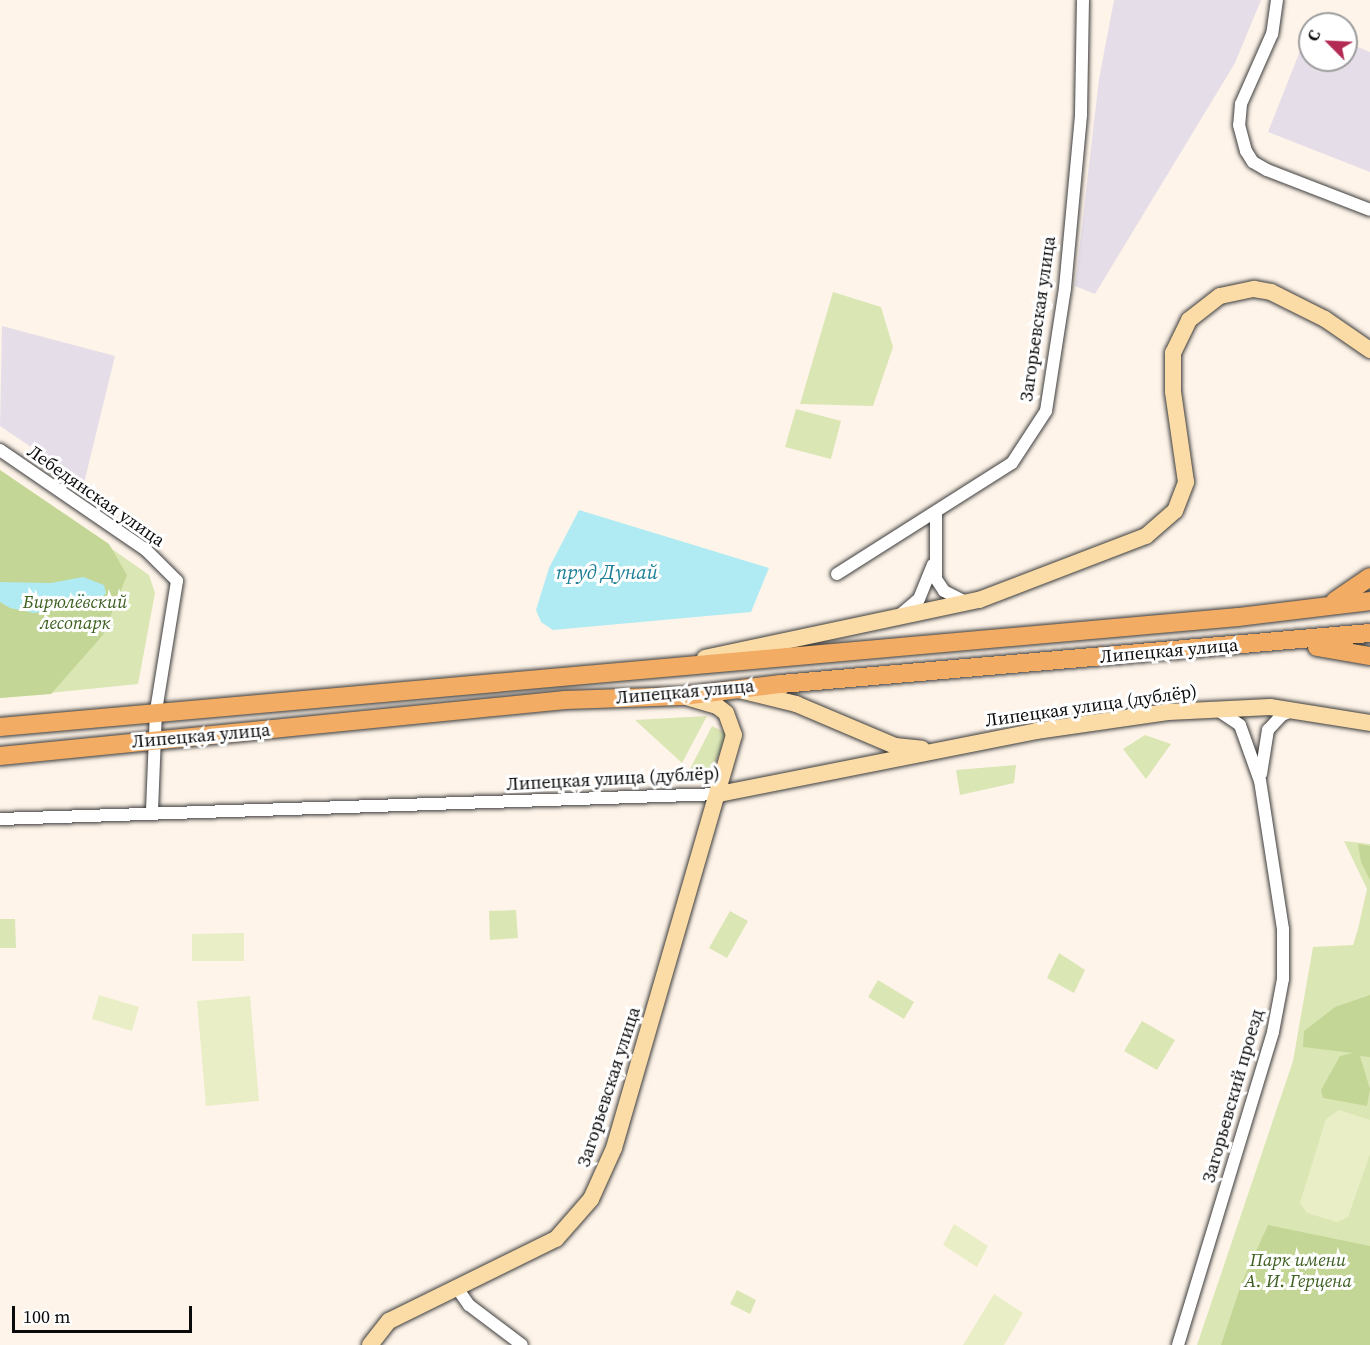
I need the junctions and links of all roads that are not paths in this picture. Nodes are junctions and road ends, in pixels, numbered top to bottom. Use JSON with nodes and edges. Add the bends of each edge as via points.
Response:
{"nodes":[{"id":1,"x":1083,"y":0,"type":"edge"},
{"id":2,"x":1277,"y":0,"type":"edge"},
{"id":3,"x":1370,"y":210,"type":"edge"},
{"id":4,"x":1370,"y":350,"type":"edge"},
{"id":5,"x":0,"y":450,"type":"edge"},
{"id":6,"x":936,"y":512,"type":"junction"},
{"id":7,"x":934,"y":564,"type":"junction"},
{"id":8,"x":837,"y":574,"type":"dead end"},
{"id":9,"x":1370,"y":577,"type":"edge"},
{"id":10,"x":1370,"y":601,"type":"edge"},
{"id":11,"x":968,"y":603,"type":"junction"},
{"id":12,"x":1311,"y":610,"type":"junction"},
{"id":13,"x":891,"y":621,"type":"junction"},
{"id":14,"x":1370,"y":633,"type":"edge"},
{"id":15,"x":1276,"y":644,"type":"junction"},
{"id":16,"x":1370,"y":656,"type":"edge"},
{"id":17,"x":667,"y":666,"type":"junction"},
{"id":18,"x":736,"y":689,"type":"junction"},
{"id":19,"x":683,"y":696,"type":"junction"},
{"id":20,"x":233,"y":706,"type":"junction"},
{"id":21,"x":1213,"y":708,"type":"junction"},
{"id":22,"x":1294,"y":710,"type":"junction"},
{"id":23,"x":156,"y":711,"type":"junction"},
{"id":24,"x":1370,"y":723,"type":"edge"},
{"id":25,"x":0,"y":727,"type":"edge"},
{"id":26,"x":236,"y":733,"type":"junction"},
{"id":27,"x":152,"y":741,"type":"junction"},
{"id":28,"x":958,"y":746,"type":"junction"},
{"id":29,"x":0,"y":756,"type":"edge"},
{"id":30,"x":1260,"y":781,"type":"junction"},
{"id":31,"x":719,"y":794,"type":"junction"},
{"id":32,"x":152,"y":812,"type":"junction"},
{"id":33,"x":0,"y":819,"type":"edge"},
{"id":34,"x":457,"y":1288,"type":"junction"},
{"id":35,"x":370,"y":1345,"type":"edge"},
{"id":36,"x":522,"y":1345,"type":"edge"},
{"id":37,"x":1178,"y":1345,"type":"edge"}],
"edges":[{"from":1,"to":6,"type":"street","name":"Загорьевская улица","via":[[1081,114],[1065,288],[1046,411],[1012,463]]},
{"from":2,"to":3,"type":"street","via":[[1272,34],[1241,104],[1239,125],[1246,151],[1253,162],[1267,170]]},
{"from":4,"to":11,"type":"street","via":[[1325,320],[1271,292],[1237,291],[1203,306],[1189,320],[1173,353],[1173,392],[1186,469],[1182,497],[1175,511],[1146,536],[1025,585]]},
{"from":5,"to":23,"type":"street","name":"Лебедянская улица","via":[[146,550],[177,581]]},
{"from":6,"to":7,"type":"street"},
{"from":6,"to":8,"type":"street","name":"Загорьевская улица"},
{"from":7,"to":11,"type":"street","via":[[944,591]]},
{"from":7,"to":13,"type":"street","via":[[919,599]]},
{"from":9,"to":12,"type":"main road","via":[[1355,591]]},
{"from":10,"to":12,"type":"main road","name":"Липецкая улица"},
{"from":11,"to":13,"type":"street"},
{"from":12,"to":17,"type":"main road","name":"Липецкая улица"},
{"from":13,"to":17,"type":"street"},
{"from":14,"to":15,"type":"main road","name":"Липецкая улица"},
{"from":15,"to":16,"type":"main road"},
{"from":15,"to":18,"type":"main road","name":"Липецкая улица"},
{"from":17,"to":20,"type":"main road","name":"Липецкая улица"},
{"from":18,"to":19,"type":"main road","name":"Липецкая улица"},
{"from":18,"to":28,"type":"street","via":[[796,704],[896,746]]},
{"from":19,"to":26,"type":"main road","name":"Липецкая улица","via":[[565,700]]},
{"from":19,"to":31,"type":"street","name":"Загорьевская улица","via":[[717,706],[732,726],[734,735]]},
{"from":20,"to":23,"type":"main road","name":"Липецкая улица"},
{"from":20,"to":26,"type":"street","via":[[223,711],[220,720],[226,731]]},
{"from":21,"to":22,"type":"street","name":"Липецкая улица (дублёр)"},
{"from":21,"to":28,"type":"street","name":"Липецкая улица (дублёр)","via":[[1102,720]]},
{"from":21,"to":30,"type":"street","via":[[1240,725]]},
{"from":22,"to":24,"type":"street","name":"Липецкая улица (дублёр)"},
{"from":22,"to":30,"type":"street","via":[[1282,715],[1268,730]]},
{"from":23,"to":25,"type":"main road","name":"Липецкая улица"},
{"from":23,"to":27,"type":"street"},
{"from":26,"to":27,"type":"main road","name":"Липецкая улица"},
{"from":27,"to":29,"type":"main road","name":"Липецкая улица"},
{"from":27,"to":32,"type":"street"},
{"from":28,"to":31,"type":"street","name":"Липецкая улица (дублёр)"},
{"from":30,"to":37,"type":"street","name":"Загорьевский проезд","via":[[1283,929],[1283,980],[1274,1032]]},
{"from":31,"to":32,"type":"street","name":"Липецкая улица (дублёр)","via":[[525,804]]},
{"from":31,"to":34,"type":"street","name":"Загорьевская улица","via":[[614,1148],[591,1200],[556,1239]]},
{"from":32,"to":33,"type":"street","name":"Липецкая улица (дублёр)"},
{"from":34,"to":35,"type":"street","name":"Загорьевская улица","via":[[389,1321]]},
{"from":34,"to":36,"type":"street","via":[[469,1305]]}]}
